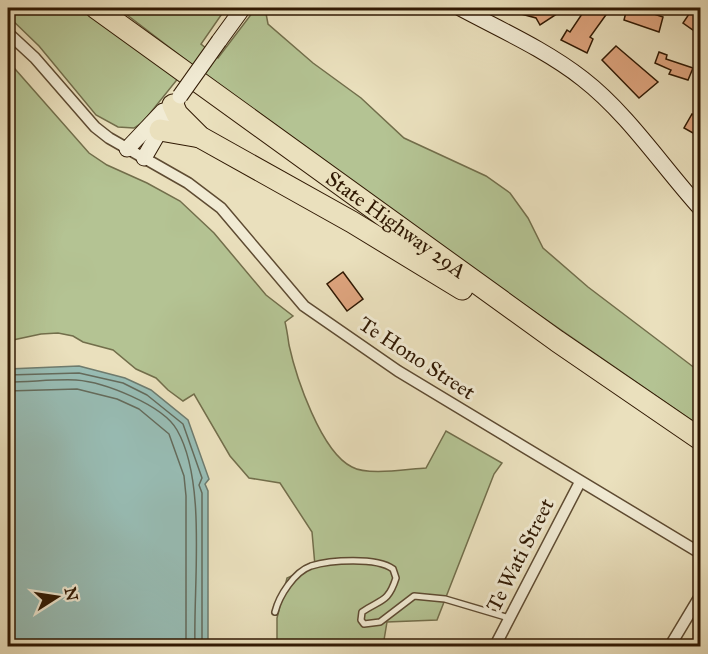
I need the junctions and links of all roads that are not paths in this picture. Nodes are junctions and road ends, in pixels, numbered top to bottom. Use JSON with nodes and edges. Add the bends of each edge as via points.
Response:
{"nodes":[{"id":1,"x":96,"y":8,"type":"edge"},
{"id":2,"x":243,"y":8,"type":"edge"},
{"id":3,"x":460,"y":8,"type":"edge"},
{"id":4,"x":8,"y":33,"type":"edge"},
{"id":5,"x":177,"y":101,"type":"junction"},
{"id":6,"x":160,"y":130,"type":"junction"},
{"id":7,"x":200,"y":137,"type":"junction"},
{"id":8,"x":127,"y":149,"type":"junction"},
{"id":9,"x":144,"y":158,"type":"junction"},
{"id":10,"x":700,"y":208,"type":"edge"},
{"id":11,"x":557,"y":341,"type":"junction"},
{"id":12,"x":700,"y":439,"type":"edge"},
{"id":13,"x":579,"y":482,"type":"junction"},
{"id":14,"x":700,"y":553,"type":"edge"},
{"id":15,"x":700,"y":596,"type":"edge"},
{"id":16,"x":275,"y":612,"type":"dead end"},
{"id":17,"x":510,"y":618,"type":"junction"},
{"id":18,"x":495,"y":646,"type":"edge"},
{"id":19,"x":670,"y":646,"type":"edge"}],
"edges":[{"from":1,"to":11,"type":"highway","name":"State Highway 29A"},
{"from":2,"to":5,"type":"street","bridge":true},
{"from":3,"to":10,"type":"street","via":[[584,79]]},
{"from":4,"to":8,"type":"street","name":"Te Hono Street","via":[[35,58],[82,115]]},
{"from":5,"to":6,"type":"street"},
{"from":5,"to":7,"type":"highway","via":[[183,121]]},
{"from":5,"to":8,"type":"street"},
{"from":6,"to":7,"type":"highway"},
{"from":6,"to":9,"type":"street"},
{"from":7,"to":11,"type":"highway","via":[[352,222],[530,332]]},
{"from":8,"to":9,"type":"street","name":"Te Hono Street"},
{"from":9,"to":13,"type":"street","name":"Te Hono Street","via":[[221,208],[304,306],[398,371]]},
{"from":11,"to":12,"type":"highway","name":"State Highway 29A"},
{"from":13,"to":14,"type":"street","name":"Te Hono Street"},
{"from":13,"to":17,"type":"street","name":"Te Wati Street"},
{"from":15,"to":19,"type":"street"},
{"from":16,"to":17,"type":"lane","via":[[283,591],[310,566],[377,561],[393,569],[396,578],[382,603],[362,612],[364,624],[380,622],[414,596],[445,599]]},
{"from":17,"to":18,"type":"street","name":"Te Wati Street"}]}
